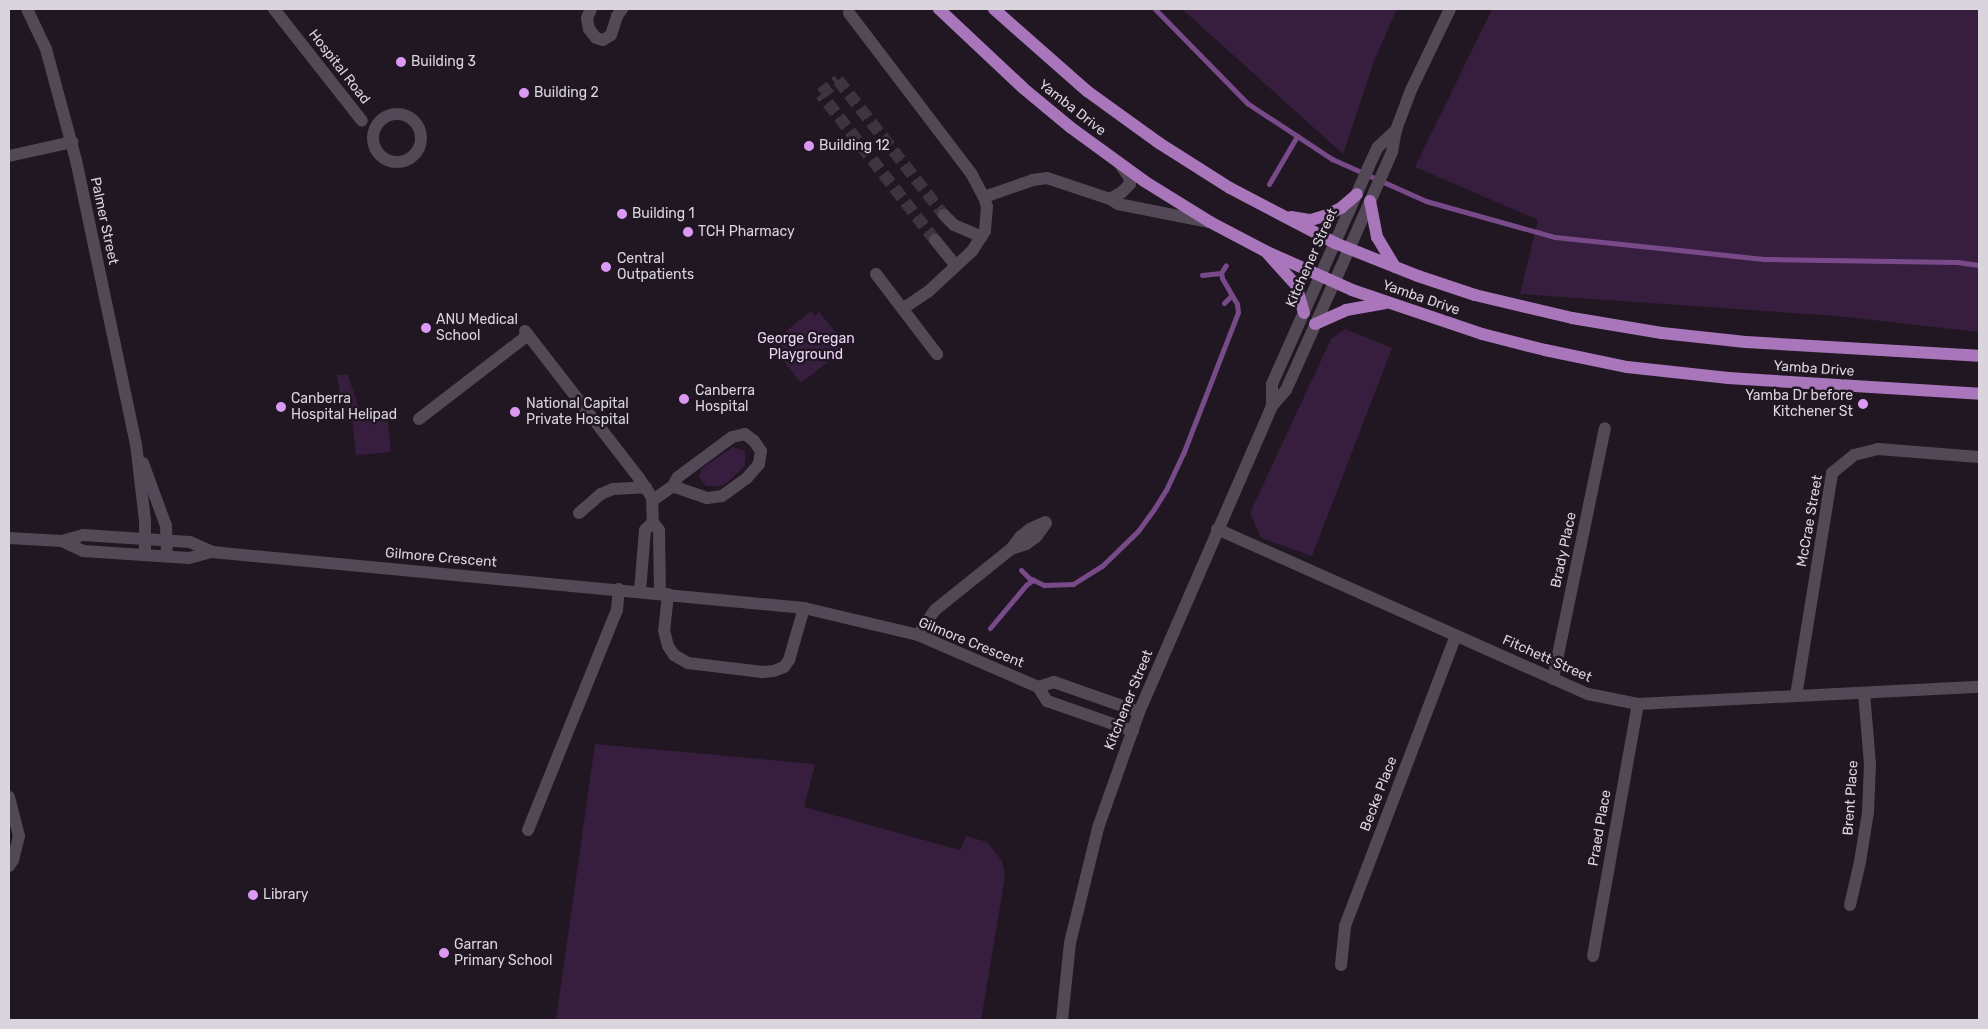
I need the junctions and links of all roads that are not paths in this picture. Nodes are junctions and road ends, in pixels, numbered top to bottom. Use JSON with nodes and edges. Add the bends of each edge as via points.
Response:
{"nodes":[{"id":1,"x":27,"y":9,"type":"edge"},
{"id":2,"x":274,"y":9,"type":"edge"},
{"id":3,"x":591,"y":9,"type":"edge"},
{"id":4,"x":622,"y":9,"type":"edge"},
{"id":5,"x":940,"y":9,"type":"edge"},
{"id":6,"x":994,"y":9,"type":"edge"},
{"id":7,"x":1450,"y":9,"type":"edge"},
{"id":8,"x":849,"y":13,"type":"dead end"},
{"id":9,"x":384,"y":118,"type":"junction"},
{"id":10,"x":362,"y":121,"type":"junction"},
{"id":11,"x":1396,"y":130,"type":"junction"},
{"id":12,"x":373,"y":138,"type":"junction"},
{"id":13,"x":72,"y":142,"type":"junction"},
{"id":14,"x":9,"y":156,"type":"edge"},
{"id":15,"x":1119,"y":163,"type":"junction"},
{"id":16,"x":1357,"y":194,"type":"junction"},
{"id":17,"x":984,"y":197,"type":"junction"},
{"id":18,"x":1110,"y":199,"type":"junction"},
{"id":19,"x":1370,"y":201,"type":"junction"},
{"id":20,"x":944,"y":216,"type":"tunnel mouth"},
{"id":21,"x":1283,"y":216,"type":"junction"},
{"id":22,"x":1210,"y":222,"type":"junction"},
{"id":23,"x":982,"y":237,"type":"junction"},
{"id":24,"x":935,"y":240,"type":"tunnel mouth"},
{"id":25,"x":1335,"y":243,"type":"junction"},
{"id":26,"x":1349,"y":249,"type":"junction"},
{"id":27,"x":1265,"y":251,"type":"junction"},
{"id":28,"x":956,"y":266,"type":"junction"},
{"id":29,"x":1395,"y":267,"type":"junction"},
{"id":30,"x":876,"y":274,"type":"dead end"},
{"id":31,"x":1321,"y":276,"type":"junction"},
{"id":32,"x":1334,"y":281,"type":"junction"},
{"id":33,"x":1388,"y":303,"type":"junction"},
{"id":34,"x":902,"y":309,"type":"junction"},
{"id":35,"x":1304,"y":313,"type":"junction"},
{"id":36,"x":1315,"y":324,"type":"junction"},
{"id":37,"x":937,"y":354,"type":"dead end"},
{"id":38,"x":1979,"y":356,"type":"edge"},
{"id":39,"x":1979,"y":394,"type":"edge"},
{"id":40,"x":1272,"y":406,"type":"junction"},
{"id":41,"x":419,"y":419,"type":"dead end"},
{"id":42,"x":1605,"y":428,"type":"dead end"},
{"id":43,"x":136,"y":444,"type":"junction"},
{"id":44,"x":1979,"y":457,"type":"edge"},
{"id":45,"x":673,"y":486,"type":"junction"},
{"id":46,"x":646,"y":487,"type":"junction"},
{"id":47,"x":653,"y":500,"type":"junction"},
{"id":48,"x":579,"y":513,"type":"dead end"},
{"id":49,"x":653,"y":522,"type":"junction"},
{"id":50,"x":1217,"y":529,"type":"junction"},
{"id":51,"x":9,"y":538,"type":"edge"},
{"id":52,"x":144,"y":539,"type":"junction"},
{"id":53,"x":62,"y":541,"type":"junction"},
{"id":54,"x":166,"y":541,"type":"junction"},
{"id":55,"x":1011,"y":549,"type":"dead end"},
{"id":56,"x":212,"y":552,"type":"junction"},
{"id":57,"x":145,"y":555,"type":"junction"},
{"id":58,"x":167,"y":557,"type":"junction"},
{"id":59,"x":619,"y":589,"type":"junction"},
{"id":60,"x":640,"y":591,"type":"junction"},
{"id":61,"x":664,"y":593,"type":"junction"},
{"id":62,"x":804,"y":608,"type":"junction"},
{"id":63,"x":918,"y":635,"type":"junction"},
{"id":64,"x":1456,"y":636,"type":"junction"},
{"id":65,"x":1553,"y":679,"type":"junction"},
{"id":66,"x":1038,"y":687,"type":"junction"},
{"id":67,"x":1979,"y":687,"type":"edge"},
{"id":68,"x":1864,"y":693,"type":"junction"},
{"id":69,"x":1796,"y":696,"type":"junction"},
{"id":70,"x":1638,"y":704,"type":"junction"},
{"id":71,"x":1139,"y":712,"type":"junction"},
{"id":72,"x":1133,"y":731,"type":"junction"},
{"id":73,"x":9,"y":797,"type":"edge"},
{"id":74,"x":528,"y":830,"type":"dead end"},
{"id":75,"x":9,"y":866,"type":"edge"},
{"id":76,"x":1850,"y":905,"type":"dead end"},
{"id":77,"x":1593,"y":956,"type":"dead end"},
{"id":78,"x":1341,"y":965,"type":"dead end"},
{"id":79,"x":1062,"y":1020,"type":"edge"}],
"edges":[{"from":1,"to":13,"type":"street","name":"Palmer Street","via":[[46,49]]},
{"from":2,"to":10,"type":"street","name":"Hospital Road"},
{"from":3,"to":4,"type":"street","via":[[587,18],[589,29],[596,38],[606,40]]},
{"from":5,"to":15,"type":"main road","name":"Yamba Drive","via":[[1023,88]]},
{"from":6,"to":21,"type":"main road","name":"Yamba Drive","via":[[1087,91],[1159,143],[1230,188]]},
{"from":7,"to":11,"type":"street","name":"Kitchener Street","via":[[1411,90]]},
{"from":8,"to":17,"type":"street","via":[[971,173]]},
{"from":9,"to":10,"type":"street","name":"Hospital Road"},
{"from":9,"to":12,"type":"street","via":[[378,123]]},
{"from":9,"to":12,"type":"street","name":"Hospital Road","via":[[399,114],[414,120],[421,134],[418,150],[406,160],[391,161],[378,153]]},
{"from":10,"to":12,"type":"street","name":"Hospital Road"},
{"from":11,"to":16,"type":"street","name":"Kitchener Street","via":[[1378,147]]},
{"from":11,"to":19,"type":"street","name":"Kitchener Street","via":[[1392,152]]},
{"from":13,"to":14,"type":"street"},
{"from":13,"to":43,"type":"street","name":"Palmer Street"},
{"from":15,"to":18,"type":"street","via":[[1130,184]]},
{"from":15,"to":22,"type":"main road","name":"Yamba Drive"},
{"from":16,"to":21,"type":"main road","via":[[1341,208],[1311,220]]},
{"from":16,"to":25,"type":"street","name":"Kitchener Street"},
{"from":17,"to":18,"type":"street","via":[[1040,178],[1056,180]]},
{"from":17,"to":23,"type":"street","via":[[987,217]]},
{"from":18,"to":22,"type":"street","via":[[1131,207]]},
{"from":19,"to":26,"type":"street","name":"Kitchener Street"},
{"from":19,"to":29,"type":"main road","via":[[1378,237]]},
{"from":20,"to":23,"type":"street","via":[[954,225]]},
{"from":21,"to":25,"type":"main road","name":"Yamba Drive"},
{"from":22,"to":27,"type":"main road","name":"Yamba Drive"},
{"from":23,"to":28,"type":"street"},
{"from":24,"to":28,"type":"street"},
{"from":25,"to":26,"type":"main road","name":"Yamba Drive"},
{"from":25,"to":31,"type":"street","name":"Kitchener Street"},
{"from":26,"to":29,"type":"main road","name":"Yamba Drive"},
{"from":26,"to":32,"type":"street","name":"Kitchener Street"},
{"from":27,"to":31,"type":"main road","name":"Yamba Drive"},
{"from":27,"to":35,"type":"main road","via":[[1296,285]]},
{"from":28,"to":34,"type":"street","via":[[929,291]]},
{"from":29,"to":38,"type":"main road","name":"Yamba Drive","via":[[1475,295],[1572,318],[1662,333],[1746,342]]},
{"from":30,"to":34,"type":"street"},
{"from":31,"to":32,"type":"main road","name":"Yamba Drive"},
{"from":31,"to":35,"type":"street","name":"Kitchener Street"},
{"from":32,"to":33,"type":"main road","name":"Yamba Drive"},
{"from":32,"to":36,"type":"street","name":"Kitchener Street"},
{"from":33,"to":36,"type":"main road","via":[[1346,310]]},
{"from":33,"to":39,"type":"main road","name":"Yamba Drive","via":[[1482,334],[1628,367],[1728,378]]},
{"from":34,"to":37,"type":"street"},
{"from":35,"to":40,"type":"street","name":"Kitchener Street","via":[[1272,384]]},
{"from":36,"to":40,"type":"street","name":"Kitchener Street","via":[[1286,390]]},
{"from":40,"to":50,"type":"street","name":"Kitchener Street"},
{"from":41,"to":46,"type":"street","via":[[526,333]]},
{"from":42,"to":65,"type":"street","name":"Brady Place"},
{"from":43,"to":52,"type":"street","name":"Palmer Street","via":[[145,521]]},
{"from":43,"to":54,"type":"street","name":"Palmer Street","via":[[166,526]]},
{"from":44,"to":69,"type":"street","name":"McCrae Street","via":[[1878,449],[1854,455],[1832,473]]},
{"from":45,"to":45,"type":"street","via":[[708,498],[722,496],[747,478],[759,464],[761,451],[746,434],[732,437],[678,477]]},
{"from":45,"to":47,"type":"street"},
{"from":46,"to":47,"type":"street"},
{"from":46,"to":48,"type":"street","via":[[613,489]]},
{"from":47,"to":49,"type":"street"},
{"from":49,"to":60,"type":"street","via":[[645,530]]},
{"from":49,"to":61,"type":"street","via":[[659,530]]},
{"from":50,"to":64,"type":"street","name":"Fitchett Street"},
{"from":50,"to":71,"type":"street","name":"Kitchener Street"},
{"from":51,"to":53,"type":"street","name":"Gilmore Crescent"},
{"from":52,"to":53,"type":"street","name":"Gilmore Crescent","via":[[83,535]]},
{"from":52,"to":54,"type":"street","name":"Gilmore Crescent"},
{"from":52,"to":57,"type":"street","name":"Palmer Street"},
{"from":53,"to":57,"type":"street","name":"Gilmore Crescent","via":[[82,551]]},
{"from":54,"to":56,"type":"street","name":"Gilmore Crescent","via":[[190,542]]},
{"from":54,"to":58,"type":"street","name":"Palmer Street"},
{"from":55,"to":63,"type":"street","via":[[935,610]]},
{"from":56,"to":58,"type":"street","name":"Gilmore Crescent","via":[[189,558]]},
{"from":56,"to":59,"type":"street","name":"Gilmore Crescent"},
{"from":57,"to":58,"type":"street","name":"Gilmore Crescent"},
{"from":59,"to":60,"type":"street","name":"Gilmore Crescent"},
{"from":59,"to":74,"type":"street","via":[[617,610]]},
{"from":60,"to":61,"type":"street","name":"Gilmore Crescent"},
{"from":61,"to":62,"type":"street","name":"Gilmore Crescent"},
{"from":61,"to":62,"type":"street","via":[[664,630],[674,655],[688,663],[762,672],[774,672],[789,660]]},
{"from":62,"to":63,"type":"street","name":"Gilmore Crescent"},
{"from":63,"to":66,"type":"street","name":"Gilmore Crescent"},
{"from":64,"to":65,"type":"street","name":"Fitchett Street"},
{"from":64,"to":78,"type":"street","name":"Becke Place","via":[[1345,926]]},
{"from":65,"to":70,"type":"street","name":"Fitchett Street","via":[[1588,694]]},
{"from":66,"to":71,"type":"street","name":"Gilmore Crescent","via":[[1054,682]]},
{"from":66,"to":72,"type":"street","name":"Gilmore Crescent","via":[[1047,702]]},
{"from":67,"to":68,"type":"street","name":"Fitchett Street"},
{"from":68,"to":69,"type":"street","name":"Fitchett Street"},
{"from":68,"to":76,"type":"street","name":"Brent Place","via":[[1870,764],[1868,812]]},
{"from":69,"to":70,"type":"street","name":"Fitchett Street"},
{"from":70,"to":77,"type":"street","name":"Praed Place"},
{"from":71,"to":72,"type":"street","name":"Kitchener Street"},
{"from":72,"to":79,"type":"street","name":"Kitchener Street","via":[[1109,793],[1070,943]]},
{"from":73,"to":75,"type":"street","via":[[18,836]]}]}
